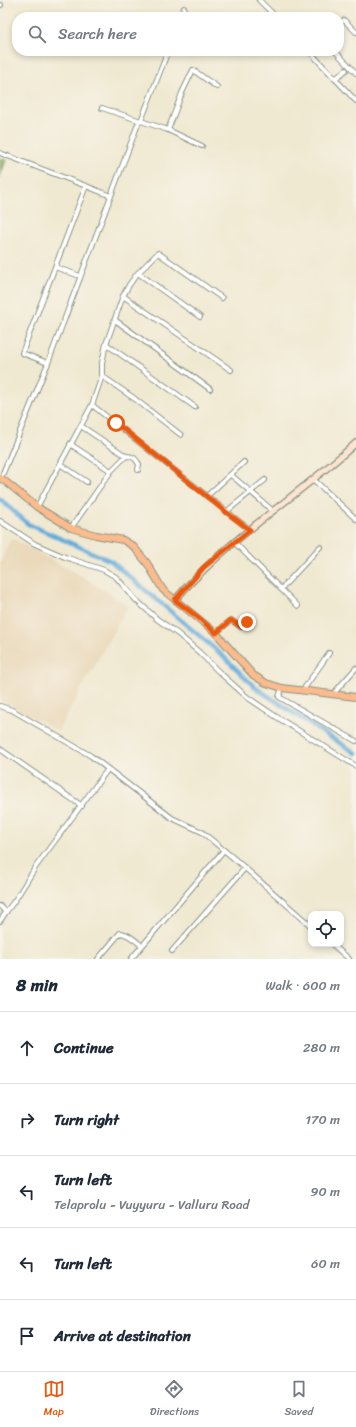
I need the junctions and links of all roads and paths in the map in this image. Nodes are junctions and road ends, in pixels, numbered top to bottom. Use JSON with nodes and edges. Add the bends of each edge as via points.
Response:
{"nodes":[{"id":1,"x":259,"y":0,"type":"edge"},
{"id":2,"x":184,"y":8,"type":"dead end"},
{"id":3,"x":183,"y":12,"type":"edge"},
{"id":4,"x":271,"y":12,"type":"edge"},
{"id":5,"x":344,"y":20,"type":"edge"},
{"id":6,"x":356,"y":32,"type":"edge"},
{"id":7,"x":166,"y":56,"type":"edge"},
{"id":8,"x":314,"y":56,"type":"edge"},
{"id":9,"x":340,"y":56,"type":"edge"},
{"id":10,"x":346,"y":70,"type":"dead end"},
{"id":11,"x":356,"y":73,"type":"edge"},
{"id":12,"x":335,"y":79,"type":"junction"},
{"id":13,"x":217,"y":87,"type":"dead end"},
{"id":14,"x":356,"y":101,"type":"edge"},
{"id":15,"x":102,"y":108,"type":"dead end"},
{"id":16,"x":140,"y":122,"type":"junction"},
{"id":17,"x":168,"y":130,"type":"junction"},
{"id":18,"x":202,"y":146,"type":"dead end"},
{"id":19,"x":0,"y":153,"type":"edge"},
{"id":20,"x":86,"y":186,"type":"junction"},
{"id":21,"x":111,"y":196,"type":"junction"},
{"id":22,"x":55,"y":267,"type":"junction"},
{"id":23,"x":138,"y":273,"type":"junction"},
{"id":24,"x":80,"y":276,"type":"junction"},
{"id":25,"x":124,"y":296,"type":"junction"},
{"id":26,"x":222,"y":298,"type":"dead end"},
{"id":27,"x":200,"y":317,"type":"dead end"},
{"id":28,"x":115,"y":320,"type":"junction"},
{"id":29,"x":106,"y":344,"type":"junction"},
{"id":30,"x":48,"y":363,"type":"junction"},
{"id":31,"x":231,"y":370,"type":"dead end"},
{"id":32,"x":102,"y":376,"type":"junction"},
{"id":33,"x":210,"y":389,"type":"dead end"},
{"id":34,"x":92,"y":405,"type":"junction"},
{"id":35,"x":195,"y":407,"type":"dead end"},
{"id":36,"x":81,"y":426,"type":"junction"},
{"id":37,"x":181,"y":435,"type":"dead end"},
{"id":38,"x":356,"y":443,"type":"edge"},
{"id":39,"x":70,"y":444,"type":"junction"},
{"id":40,"x":126,"y":456,"type":"junction"},
{"id":41,"x":244,"y":462,"type":"dead end"},
{"id":42,"x":60,"y":464,"type":"junction"},
{"id":43,"x":138,"y":470,"type":"dead end"},
{"id":44,"x":111,"y":471,"type":"junction"},
{"id":45,"x":231,"y":475,"type":"junction"},
{"id":46,"x":1,"y":479,"type":"edge"},
{"id":47,"x":265,"y":480,"type":"dead end"},
{"id":48,"x":314,"y":480,"type":"junction"},
{"id":49,"x":87,"y":482,"type":"dead end"},
{"id":50,"x":252,"y":491,"type":"junction"},
{"id":51,"x":207,"y":496,"type":"junction"},
{"id":52,"x":37,"y":507,"type":"junction"},
{"id":53,"x":273,"y":511,"type":"junction"},
{"id":54,"x":226,"y":512,"type":"junction"},
{"id":55,"x":356,"y":519,"type":"edge"},
{"id":56,"x":0,"y":521,"type":"edge"},
{"id":57,"x":71,"y":528,"type":"junction"},
{"id":58,"x":250,"y":530,"type":"junction"},
{"id":59,"x":234,"y":542,"type":"junction"},
{"id":60,"x":320,"y":547,"type":"dead end"},
{"id":61,"x":282,"y":589,"type":"junction"},
{"id":62,"x":175,"y":600,"type":"junction"},
{"id":63,"x":298,"y":606,"type":"dead end"},
{"id":64,"x":247,"y":622,"type":"dead end"},
{"id":65,"x":216,"y":633,"type":"junction"},
{"id":66,"x":329,"y":653,"type":"dead end"},
{"id":67,"x":356,"y":668,"type":"edge"},
{"id":68,"x":282,"y":688,"type":"junction"},
{"id":69,"x":303,"y":690,"type":"junction"},
{"id":70,"x":334,"y":694,"type":"junction"},
{"id":71,"x":356,"y":697,"type":"edge"},
{"id":72,"x":0,"y":706,"type":"edge"},
{"id":73,"x":356,"y":741,"type":"edge"},
{"id":74,"x":0,"y":750,"type":"edge"},
{"id":75,"x":356,"y":766,"type":"edge"},
{"id":76,"x":108,"y":769,"type":"junction"},
{"id":77,"x":82,"y":806,"type":"junction"},
{"id":78,"x":224,"y":850,"type":"junction"},
{"id":79,"x":245,"y":868,"type":"junction"},
{"id":80,"x":0,"y":906,"type":"edge"},
{"id":81,"x":6,"y":912,"type":"junction"},
{"id":82,"x":0,"y":921,"type":"edge"},
{"id":83,"x":308,"y":923,"type":"edge"},
{"id":84,"x":142,"y":946,"type":"junction"},
{"id":85,"x":335,"y":947,"type":"edge"},
{"id":86,"x":172,"y":951,"type":"dead end"},
{"id":87,"x":98,"y":959,"type":"edge"},
{"id":88,"x":131,"y":959,"type":"edge"},
{"id":89,"x":349,"y":959,"type":"edge"}],
"edges":[{"from":1,"to":4,"type":"street"},
{"from":2,"to":3,"type":"street"},
{"from":5,"to":6,"type":"street"},
{"from":7,"to":16,"type":"street"},
{"from":8,"to":12,"type":"street"},
{"from":9,"to":11,"type":"street"},
{"from":10,"to":12,"type":"street"},
{"from":12,"to":14,"type":"street"},
{"from":13,"to":17,"type":"street","via":[[193,70]]},
{"from":15,"to":16,"type":"street"},
{"from":16,"to":17,"type":"street"},
{"from":16,"to":21,"type":"street"},
{"from":17,"to":18,"type":"street"},
{"from":19,"to":20,"type":"street"},
{"from":20,"to":21,"type":"street"},
{"from":20,"to":22,"type":"street"},
{"from":21,"to":24,"type":"street"},
{"from":22,"to":24,"type":"street"},
{"from":22,"to":30,"type":"street","via":[[22,353]]},
{"from":23,"to":25,"type":"street"},
{"from":23,"to":26,"type":"street","via":[[158,253]]},
{"from":23,"to":27,"type":"street"},
{"from":24,"to":30,"type":"street"},
{"from":25,"to":28,"type":"street"},
{"from":25,"to":31,"type":"street"},
{"from":28,"to":29,"type":"street"},
{"from":28,"to":33,"type":"street"},
{"from":29,"to":32,"type":"street"},
{"from":29,"to":35,"type":"street"},
{"from":30,"to":46,"type":"street"},
{"from":32,"to":34,"type":"street"},
{"from":32,"to":37,"type":"street","via":[[135,398]]},
{"from":34,"to":36,"type":"street"},
{"from":34,"to":51,"type":"street"},
{"from":36,"to":39,"type":"street"},
{"from":36,"to":40,"type":"street"},
{"from":38,"to":48,"type":"main road"},
{"from":39,"to":42,"type":"street"},
{"from":39,"to":44,"type":"street"},
{"from":40,"to":43,"type":"street","via":[[135,458],[139,464]]},
{"from":40,"to":44,"type":"street"},
{"from":41,"to":45,"type":"street"},
{"from":42,"to":49,"type":"street"},
{"from":42,"to":52,"type":"street"},
{"from":44,"to":57,"type":"street"},
{"from":45,"to":50,"type":"street"},
{"from":45,"to":51,"type":"street"},
{"from":46,"to":52,"type":"main road"},
{"from":47,"to":50,"type":"street"},
{"from":48,"to":53,"type":"main road"},
{"from":48,"to":55,"type":"street"},
{"from":50,"to":53,"type":"street"},
{"from":50,"to":54,"type":"street"},
{"from":51,"to":54,"type":"street"},
{"from":52,"to":57,"type":"main road"},
{"from":53,"to":58,"type":"main road"},
{"from":54,"to":58,"type":"street"},
{"from":56,"to":75,"type":"street","via":[[35,544],[116,577],[135,599],[200,652],[247,697]]},
{"from":57,"to":62,"type":"main road","via":[[123,540],[132,546],[147,563],[163,590]]},
{"from":58,"to":59,"type":"main road"},
{"from":59,"to":61,"type":"street"},
{"from":59,"to":62,"type":"main road","via":[[204,567]]},
{"from":60,"to":61,"type":"street"},
{"from":61,"to":63,"type":"street"},
{"from":62,"to":65,"type":"main road"},
{"from":64,"to":65,"type":"street","via":[[241,627],[231,620]]},
{"from":65,"to":68,"type":"main road","via":[[253,675]]},
{"from":66,"to":69,"type":"street"},
{"from":67,"to":70,"type":"street"},
{"from":68,"to":69,"type":"main road"},
{"from":68,"to":73,"type":"street","via":[[279,697]]},
{"from":69,"to":70,"type":"main road"},
{"from":70,"to":71,"type":"main road"},
{"from":72,"to":76,"type":"street","via":[[12,710],[74,746]]},
{"from":74,"to":77,"type":"street"},
{"from":76,"to":77,"type":"street"},
{"from":76,"to":78,"type":"street","via":[[172,818],[202,832]]},
{"from":77,"to":81,"type":"street","via":[[37,865]]},
{"from":78,"to":79,"type":"street"},
{"from":78,"to":84,"type":"street"},
{"from":79,"to":83,"type":"street"},
{"from":79,"to":86,"type":"street"},
{"from":80,"to":81,"type":"street"},
{"from":81,"to":82,"type":"street"},
{"from":84,"to":87,"type":"street","via":[[125,934],[120,934]]},
{"from":84,"to":88,"type":"street"},
{"from":85,"to":89,"type":"street"}]}
